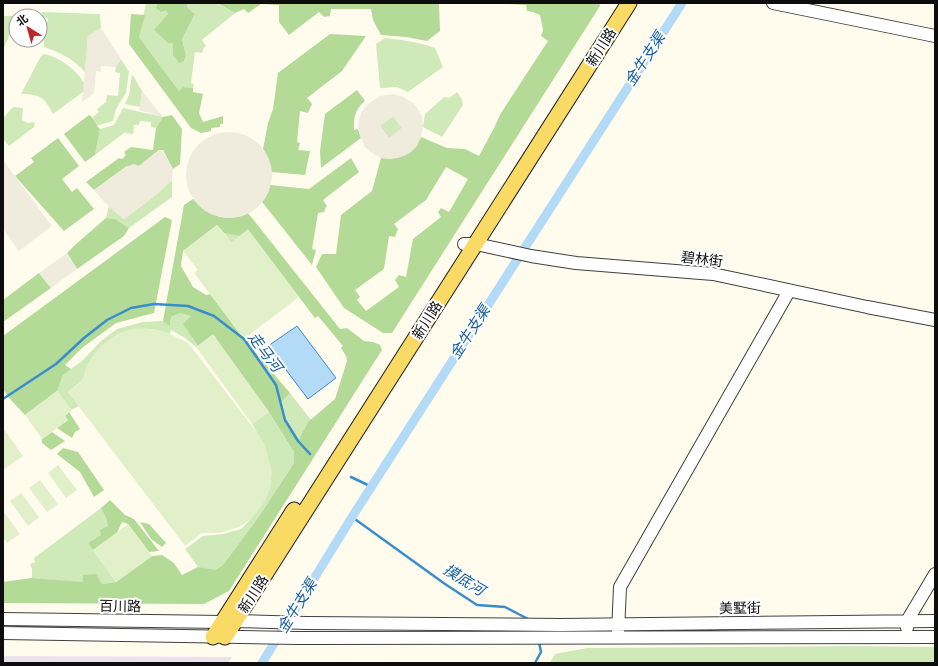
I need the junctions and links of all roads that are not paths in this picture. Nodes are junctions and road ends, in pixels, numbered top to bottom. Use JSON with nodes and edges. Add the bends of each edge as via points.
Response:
{"nodes":[{"id":1,"x":617,"y":3,"type":"edge"},
{"id":2,"x":629,"y":3,"type":"edge"},
{"id":3,"x":773,"y":3,"type":"edge"},
{"id":4,"x":935,"y":36,"type":"edge"},
{"id":5,"x":470,"y":244,"type":"junction"},
{"id":6,"x":789,"y":291,"type":"junction"},
{"id":7,"x":935,"y":320,"type":"edge"},
{"id":8,"x":935,"y":574,"type":"edge"},
{"id":9,"x":3,"y":619,"type":"edge"},
{"id":10,"x":229,"y":621,"type":"junction"},
{"id":11,"x":907,"y":621,"type":"junction"},
{"id":12,"x":935,"y":621,"type":"edge"},
{"id":13,"x":307,"y":623,"type":"joint"},
{"id":14,"x":618,"y":624,"type":"junction"},
{"id":15,"x":3,"y":633,"type":"edge"},
{"id":16,"x":219,"y":637,"type":"junction"},
{"id":17,"x":617,"y":637,"type":"junction"},
{"id":18,"x":906,"y":637,"type":"junction"},
{"id":19,"x":935,"y":637,"type":"edge"}],
"edges":[{"from":1,"to":5,"type":"main road","name":"新川路"},
{"from":2,"to":5,"type":"main road","name":"新川路"},
{"from":3,"to":4,"type":"street"},
{"from":5,"to":6,"type":"street","name":"碧林街","via":[[576,263],[713,274]]},
{"from":5,"to":10,"type":"main road","name":"新川路"},
{"from":6,"to":7,"type":"street","name":"碧林街"},
{"from":6,"to":14,"type":"street","via":[[620,587]]},
{"from":8,"to":11,"type":"street"},
{"from":9,"to":10,"type":"street","name":"百川路"},
{"from":10,"to":13,"type":"street","name":"百川路"},
{"from":10,"to":16,"type":"main road","name":"新川路"},
{"from":11,"to":12,"type":"street","name":"美墅街"},
{"from":11,"to":14,"type":"street","name":"美墅街"},
{"from":11,"to":18,"type":"street"},
{"from":13,"to":14,"type":"street","name":"美墅街"},
{"from":14,"to":17,"type":"street"},
{"from":15,"to":16,"type":"street"},
{"from":16,"to":17,"type":"street","name":"美墅街"},
{"from":17,"to":18,"type":"street","name":"美墅街"},
{"from":18,"to":19,"type":"street","name":"美墅街"}]}
